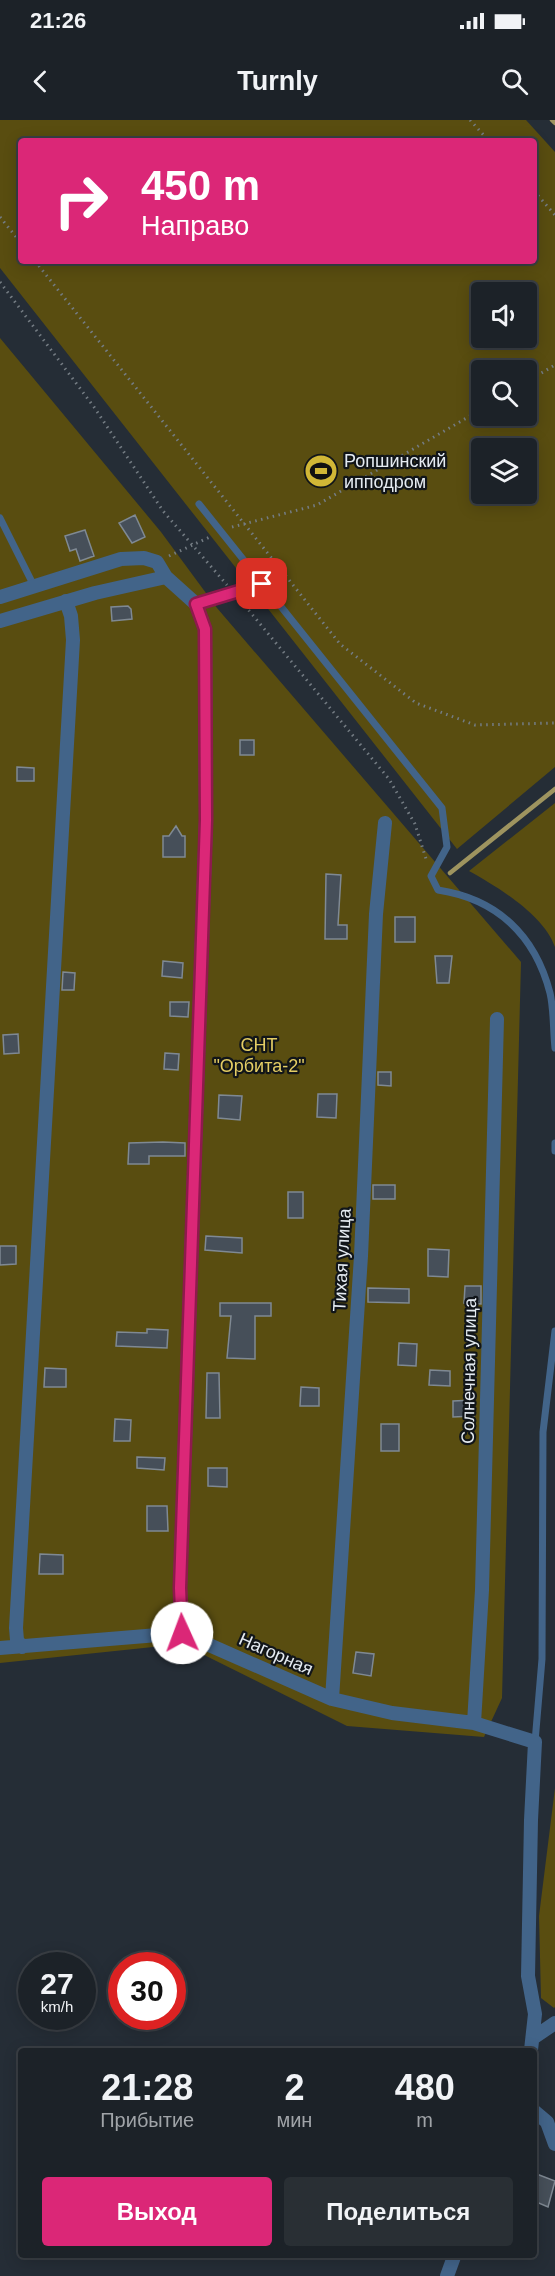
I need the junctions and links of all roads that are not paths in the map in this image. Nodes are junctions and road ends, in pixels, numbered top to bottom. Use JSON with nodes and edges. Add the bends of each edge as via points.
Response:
{"nodes":[{"id":1,"x":199,"y":504,"type":"dead end"},
{"id":2,"x":0,"y":518,"type":"edge"},
{"id":3,"x":166,"y":577,"type":"junction"},
{"id":4,"x":262,"y":584,"type":"junction"},
{"id":5,"x":35,"y":588,"type":"junction"},
{"id":6,"x":0,"y":597,"type":"edge"},
{"id":7,"x":66,"y":601,"type":"junction"},
{"id":8,"x":196,"y":604,"type":"junction"},
{"id":9,"x":0,"y":621,"type":"edge"},
{"id":10,"x":385,"y":823,"type":"dead end"},
{"id":11,"x":497,"y":1019,"type":"dead end"},
{"id":12,"x":555,"y":1048,"type":"edge"},
{"id":13,"x":555,"y":1143,"type":"edge"},
{"id":14,"x":555,"y":1151,"type":"edge"},
{"id":15,"x":555,"y":1331,"type":"edge"},
{"id":16,"x":182,"y":1633,"type":"junction"},
{"id":17,"x":22,"y":1647,"type":"junction"},
{"id":18,"x":0,"y":1648,"type":"edge"},
{"id":19,"x":332,"y":1698,"type":"junction"},
{"id":20,"x":474,"y":1723,"type":"junction"},
{"id":21,"x":535,"y":1742,"type":"junction"},
{"id":22,"x":555,"y":2023,"type":"edge"},
{"id":23,"x":532,"y":2044,"type":"edge"},
{"id":24,"x":537,"y":2114,"type":"edge"},
{"id":25,"x":555,"y":2144,"type":"edge"},
{"id":26,"x":454,"y":2258,"type":"edge"},
{"id":27,"x":447,"y":2276,"type":"edge"}],
"edges":[{"from":1,"to":4,"type":"lane"},
{"from":2,"to":5,"type":"lane"},
{"from":3,"to":5,"type":"street","via":[[157,562],[121,559]]},
{"from":3,"to":7,"type":"street"},
{"from":3,"to":8,"type":"street"},
{"from":4,"to":8,"type":"lane"},
{"from":4,"to":12,"type":"lane","via":[[441,808],[447,847],[431,876],[438,890],[485,902],[516,927],[535,953],[550,994]]},
{"from":5,"to":6,"type":"street"},
{"from":7,"to":9,"type":"street"},
{"from":7,"to":17,"type":"street","via":[[73,640],[17,1616],[17,1640]]},
{"from":8,"to":16,"type":"street","via":[[205,629],[206,820]]},
{"from":10,"to":19,"type":"street","name":"Тихая улица","via":[[376,914],[361,1256]]},
{"from":11,"to":20,"type":"street","name":"Солнечная улица","via":[[482,1590]]},
{"from":13,"to":14,"type":"lane"},
{"from":15,"to":21,"type":"lane","via":[[543,1432],[542,1659]]},
{"from":16,"to":17,"type":"street","name":"Нагорная"},
{"from":16,"to":19,"type":"street","name":"Нагорная"},
{"from":17,"to":18,"type":"street","name":"Нагорная"},
{"from":19,"to":20,"type":"street","name":"Нагорная","via":[[392,1713]]},
{"from":20,"to":21,"type":"street","name":"Нагорная"},
{"from":21,"to":23,"type":"street","via":[[528,1976],[536,2014]]},
{"from":22,"to":23,"type":"street"},
{"from":24,"to":25,"type":"street","via":[[547,2122]]},
{"from":26,"to":27,"type":"street"}]}
